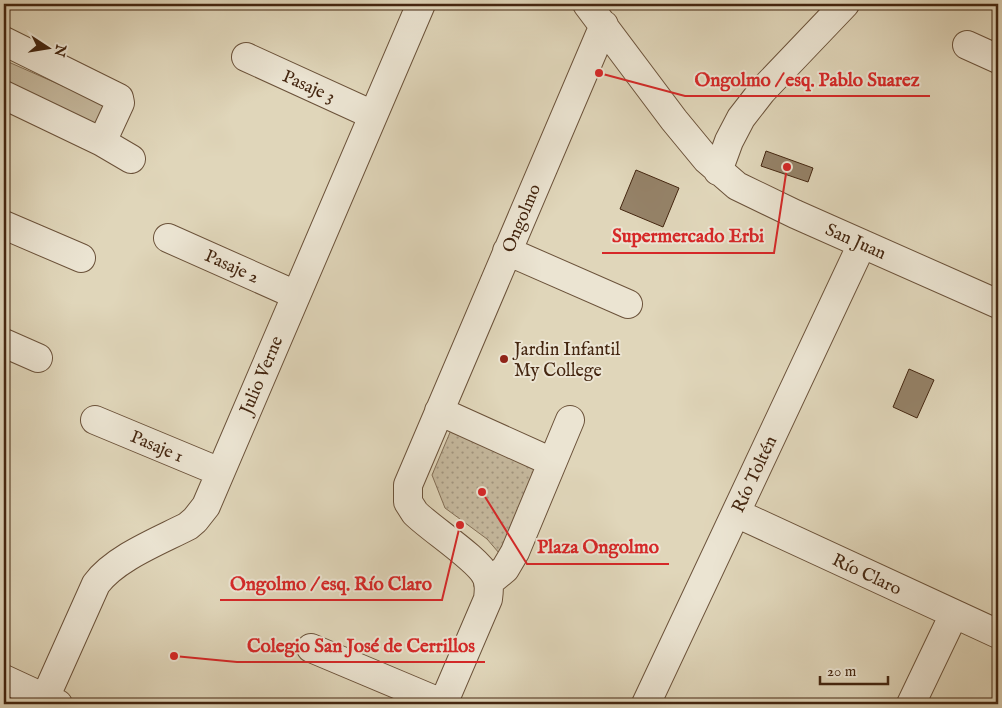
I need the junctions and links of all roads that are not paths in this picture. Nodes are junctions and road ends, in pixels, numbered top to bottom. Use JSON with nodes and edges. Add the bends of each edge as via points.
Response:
{"nodes":[{"id":1,"x":421,"y":4,"type":"edge"},
{"id":2,"x":845,"y":4,"type":"edge"},
{"id":3,"x":596,"y":14,"type":"edge"},
{"id":4,"x":4,"y":42,"type":"edge"},
{"id":5,"x":967,"y":45,"type":"dead end"},
{"id":6,"x":246,"y":57,"type":"dead end"},
{"id":7,"x":998,"y":59,"type":"edge"},
{"id":8,"x":4,"y":95,"type":"edge"},
{"id":9,"x":373,"y":115,"type":"junction"},
{"id":10,"x":102,"y":142,"type":"junction"},
{"id":11,"x":131,"y":159,"type":"dead end"},
{"id":12,"x":718,"y":171,"type":"junction"},
{"id":13,"x":4,"y":225,"type":"edge"},
{"id":14,"x":168,"y":238,"type":"dead end"},
{"id":15,"x":862,"y":244,"type":"junction"},
{"id":16,"x":507,"y":251,"type":"junction"},
{"id":17,"x":81,"y":258,"type":"dead end"},
{"id":18,"x":296,"y":295,"type":"junction"},
{"id":19,"x":628,"y":304,"type":"dead end"},
{"id":20,"x":998,"y":304,"type":"edge"},
{"id":21,"x":4,"y":343,"type":"edge"},
{"id":22,"x":38,"y":358,"type":"dead end"},
{"id":23,"x":439,"y":412,"type":"junction"},
{"id":24,"x":95,"y":420,"type":"dead end"},
{"id":25,"x":570,"y":420,"type":"dead end"},
{"id":26,"x":552,"y":462,"type":"junction"},
{"id":27,"x":220,"y":472,"type":"junction"},
{"id":28,"x":736,"y":513,"type":"junction"},
{"id":29,"x":488,"y":583,"type":"junction"},
{"id":30,"x":954,"y":614,"type":"junction"},
{"id":31,"x":998,"y":634,"type":"edge"},
{"id":32,"x":312,"y":648,"type":"dead end"},
{"id":33,"x":4,"y":679,"type":"edge"},
{"id":34,"x":51,"y":701,"type":"edge"},
{"id":35,"x":443,"y":704,"type":"edge"},
{"id":36,"x":646,"y":704,"type":"edge"},
{"id":37,"x":911,"y":704,"type":"edge"}],
"edges":[{"from":1,"to":9,"type":"street","name":"Julio Verne"},
{"from":2,"to":12,"type":"street","via":[[762,90],[729,141]]},
{"from":3,"to":12,"type":"street","name":"San Juan","via":[[674,120]]},
{"from":3,"to":16,"type":"street","name":"Ongolmo"},
{"from":4,"to":10,"type":"street","via":[[119,98],[120,103]]},
{"from":5,"to":7,"type":"street"},
{"from":6,"to":9,"type":"street","name":"Pasaje 3"},
{"from":8,"to":10,"type":"street"},
{"from":9,"to":18,"type":"street","name":"Julio Verne"},
{"from":10,"to":11,"type":"street"},
{"from":12,"to":15,"type":"street","name":"San Juan","via":[[751,194]]},
{"from":13,"to":17,"type":"street"},
{"from":14,"to":18,"type":"street","name":"Pasaje 2"},
{"from":15,"to":20,"type":"street","name":"San Juan"},
{"from":15,"to":28,"type":"street","name":"Río Toltén"},
{"from":16,"to":19,"type":"street"},
{"from":16,"to":23,"type":"street","name":"Ongolmo"},
{"from":18,"to":27,"type":"street","name":"Julio Verne"},
{"from":21,"to":22,"type":"street"},
{"from":23,"to":26,"type":"street"},
{"from":23,"to":29,"type":"street","name":"Ongolmo","via":[[408,485],[408,502],[420,518],[477,565]]},
{"from":24,"to":27,"type":"street","name":"Pasaje 1"},
{"from":25,"to":26,"type":"street"},
{"from":26,"to":29,"type":"street","via":[[511,561]]},
{"from":27,"to":34,"type":"street","name":"Julio Verne","via":[[206,506],[196,520],[104,573],[93,590]]},
{"from":28,"to":30,"type":"street","name":"Río Claro"},
{"from":28,"to":36,"type":"street","name":"Río Toltén"},
{"from":29,"to":35,"type":"street","via":[[486,606]]},
{"from":30,"to":31,"type":"street","name":"Río Claro"},
{"from":30,"to":37,"type":"street"},
{"from":32,"to":35,"type":"street"},
{"from":33,"to":34,"type":"street"}]}
